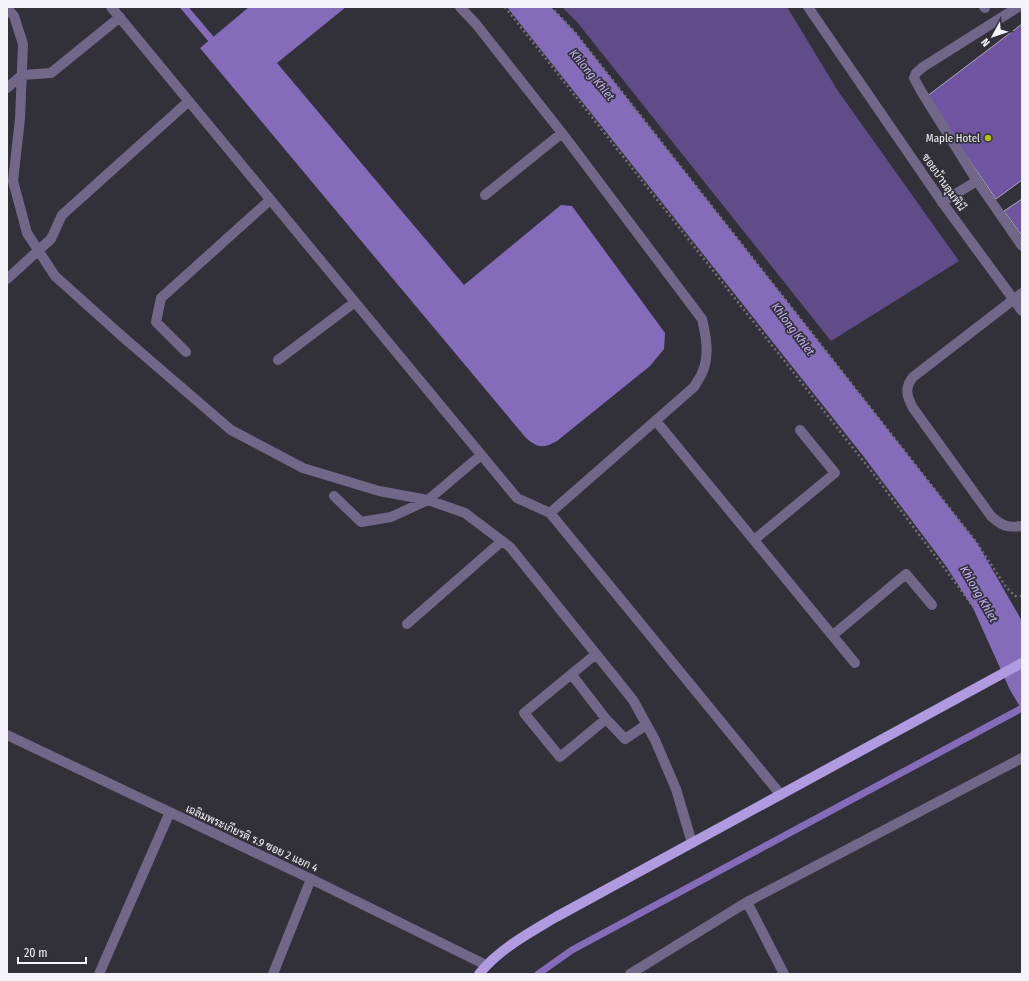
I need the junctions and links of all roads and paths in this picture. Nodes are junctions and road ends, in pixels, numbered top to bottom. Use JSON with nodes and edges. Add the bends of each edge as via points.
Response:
{"nodes":[{"id":1,"x":111,"y":7,"type":"edge"},
{"id":2,"x":460,"y":7,"type":"edge"},
{"id":3,"x":505,"y":7,"type":"edge"},
{"id":4,"x":551,"y":7,"type":"edge"},
{"id":5,"x":808,"y":7,"type":"edge"},
{"id":6,"x":1018,"y":7,"type":"edge"},
{"id":7,"x":7,"y":8,"type":"edge"},
{"id":8,"x":120,"y":18,"type":"junction"},
{"id":9,"x":22,"y":75,"type":"junction"},
{"id":10,"x":7,"y":88,"type":"edge"},
{"id":11,"x":189,"y":101,"type":"junction"},
{"id":12,"x":562,"y":134,"type":"junction"},
{"id":13,"x":977,"y":181,"type":"junction"},
{"id":14,"x":485,"y":196,"type":"dead end"},
{"id":15,"x":270,"y":200,"type":"junction"},
{"id":16,"x":942,"y":202,"type":"junction"},
{"id":17,"x":1022,"y":246,"type":"edge"},
{"id":18,"x":39,"y":252,"type":"junction"},
{"id":19,"x":7,"y":279,"type":"edge"},
{"id":20,"x":1018,"y":296,"type":"edge"},
{"id":21,"x":355,"y":302,"type":"junction"},
{"id":22,"x":1022,"y":310,"type":"edge"},
{"id":23,"x":186,"y":352,"type":"dead end"},
{"id":24,"x":278,"y":360,"type":"dead end"},
{"id":25,"x":656,"y":421,"type":"junction"},
{"id":26,"x":800,"y":430,"type":"dead end"},
{"id":27,"x":481,"y":455,"type":"junction"},
{"id":28,"x":334,"y":496,"type":"dead end"},
{"id":29,"x":428,"y":500,"type":"junction"},
{"id":30,"x":550,"y":512,"type":"junction"},
{"id":31,"x":1022,"y":526,"type":"edge"},
{"id":32,"x":754,"y":540,"type":"junction"},
{"id":33,"x":502,"y":541,"type":"junction"},
{"id":34,"x":1022,"y":596,"type":"edge"},
{"id":35,"x":932,"y":605,"type":"dead end"},
{"id":36,"x":975,"y":609,"type":"dead end"},
{"id":37,"x":407,"y":624,"type":"dead end"},
{"id":38,"x":833,"y":635,"type":"junction"},
{"id":39,"x":596,"y":654,"type":"junction"},
{"id":40,"x":855,"y":663,"type":"dead end"},
{"id":41,"x":1022,"y":663,"type":"edge"},
{"id":42,"x":572,"y":675,"type":"junction"},
{"id":43,"x":606,"y":719,"type":"junction"},
{"id":44,"x":646,"y":725,"type":"junction"},
{"id":45,"x":7,"y":735,"type":"edge"},
{"id":46,"x":1022,"y":758,"type":"edge"},
{"id":47,"x":781,"y":795,"type":"junction"},
{"id":48,"x":170,"y":812,"type":"junction"},
{"id":49,"x":692,"y":843,"type":"junction"},
{"id":50,"x":311,"y":879,"type":"junction"},
{"id":51,"x":747,"y":902,"type":"junction"},
{"id":52,"x":486,"y":965,"type":"junction"},
{"id":53,"x":99,"y":974,"type":"edge"},
{"id":54,"x":273,"y":974,"type":"edge"},
{"id":55,"x":479,"y":974,"type":"edge"},
{"id":56,"x":630,"y":974,"type":"edge"},
{"id":57,"x":784,"y":974,"type":"edge"}],
"edges":[{"from":1,"to":8,"type":"street"},
{"from":2,"to":12,"type":"street"},
{"from":3,"to":36,"type":"path","via":[[872,472]]},
{"from":4,"to":34,"type":"path","via":[[574,31],[967,531],[1006,587],[1014,596]]},
{"from":5,"to":16,"type":"street","name":"ซอยบ้านลุมพินี"},
{"from":6,"to":13,"type":"street","via":[[924,67],[914,78]]},
{"from":7,"to":9,"type":"street","via":[[14,16],[23,44]]},
{"from":8,"to":9,"type":"street","via":[[51,74]]},
{"from":8,"to":11,"type":"street"},
{"from":9,"to":10,"type":"street"},
{"from":9,"to":18,"type":"street","via":[[13,181],[27,233]]},
{"from":11,"to":15,"type":"street"},
{"from":11,"to":18,"type":"street","via":[[62,215],[51,239]]},
{"from":12,"to":14,"type":"street"},
{"from":12,"to":25,"type":"street","via":[[702,319],[706,340],[703,372],[694,387]]},
{"from":13,"to":16,"type":"street"},
{"from":13,"to":17,"type":"street"},
{"from":15,"to":21,"type":"street"},
{"from":15,"to":23,"type":"street","via":[[161,298],[156,322]]},
{"from":16,"to":20,"type":"street","name":"ซอยบ้านลุมพินี"},
{"from":18,"to":19,"type":"street"},
{"from":18,"to":29,"type":"street","via":[[55,276],[231,430],[303,468],[378,490]]},
{"from":20,"to":22,"type":"street","name":"ซอยบ้านลุมพินี"},
{"from":20,"to":31,"type":"street","via":[[913,377],[908,383],[907,390],[913,408],[991,516],[1001,525]]},
{"from":21,"to":24,"type":"street"},
{"from":21,"to":27,"type":"street"},
{"from":25,"to":30,"type":"street"},
{"from":25,"to":32,"type":"street"},
{"from":26,"to":32,"type":"street","via":[[835,472]]},
{"from":27,"to":29,"type":"street"},
{"from":27,"to":30,"type":"street","via":[[517,498]]},
{"from":28,"to":29,"type":"street","via":[[361,522],[391,517]]},
{"from":29,"to":33,"type":"street","via":[[465,513]]},
{"from":30,"to":47,"type":"street"},
{"from":32,"to":38,"type":"street"},
{"from":33,"to":37,"type":"street"},
{"from":33,"to":39,"type":"street","via":[[510,547]]},
{"from":35,"to":38,"type":"street","via":[[906,574]]},
{"from":38,"to":40,"type":"street"},
{"from":39,"to":42,"type":"street"},
{"from":39,"to":44,"type":"street","via":[[633,700]]},
{"from":41,"to":47,"type":"main road"},
{"from":42,"to":43,"type":"street"},
{"from":42,"to":43,"type":"street","via":[[524,713],[560,757]]},
{"from":43,"to":44,"type":"street","via":[[625,739]]},
{"from":44,"to":49,"type":"street","via":[[676,789]]},
{"from":45,"to":48,"type":"street","name":"เฉลิมพระเกียรติ ร.9 ซอย 2 แยก 4"},
{"from":46,"to":51,"type":"street"},
{"from":47,"to":49,"type":"main road"},
{"from":48,"to":50,"type":"street","name":"เฉลิมพระเกียรติ ร.9 ซอย 2 แยก 4"},
{"from":48,"to":53,"type":"street"},
{"from":49,"to":52,"type":"main road","via":[[556,917],[519,939]]},
{"from":50,"to":52,"type":"street","name":"เฉลิมพระเกียรติ ร.9 ซอย 2 แยก 4"},
{"from":50,"to":54,"type":"street"},
{"from":51,"to":56,"type":"street"},
{"from":51,"to":57,"type":"street"},
{"from":52,"to":55,"type":"main road"}]}
